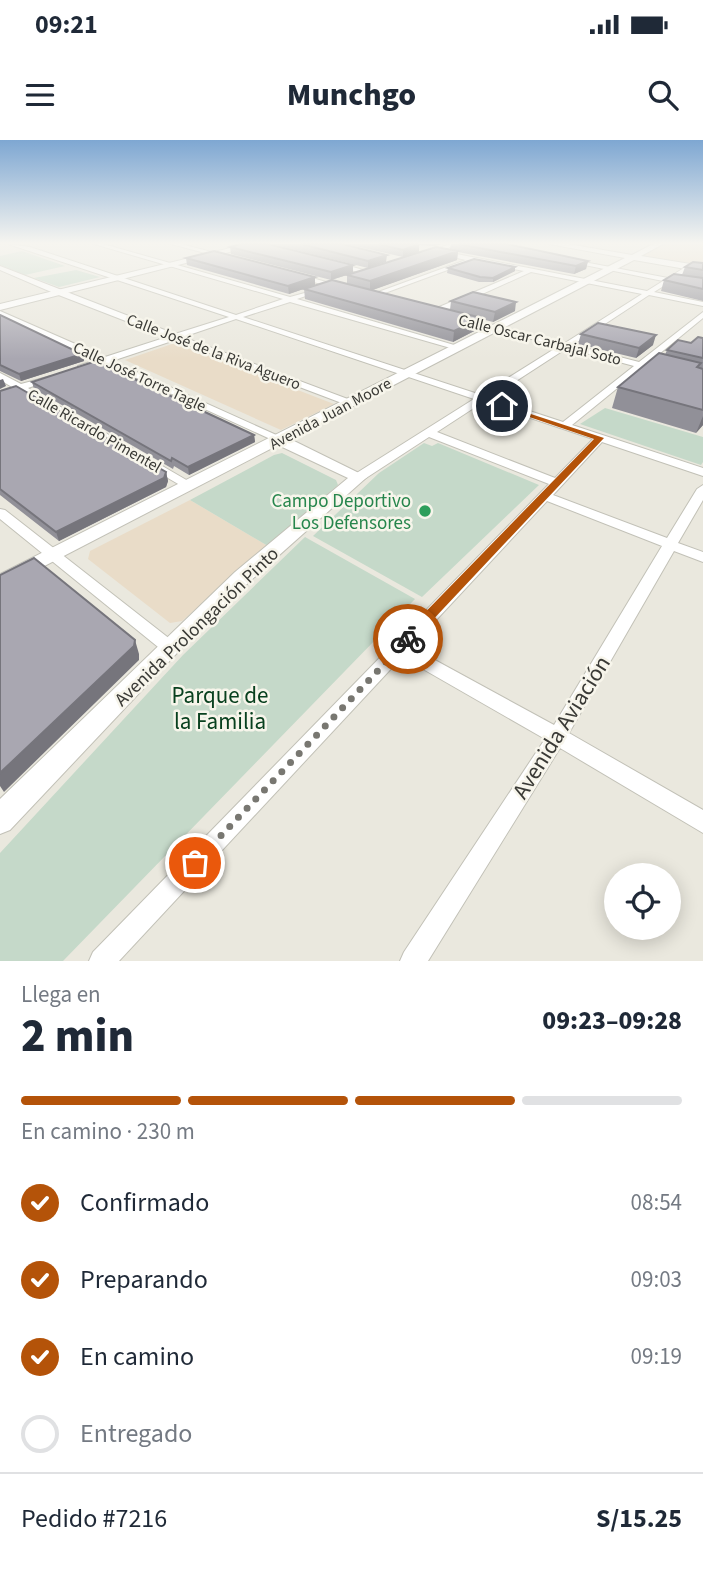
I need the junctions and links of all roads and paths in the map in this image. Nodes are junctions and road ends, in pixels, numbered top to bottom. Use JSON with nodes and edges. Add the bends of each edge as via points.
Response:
{"nodes":[{"id":1,"x":33,"y":282,"type":"edge"},
{"id":2,"x":94,"y":282,"type":"edge"},
{"id":3,"x":132,"y":282,"type":"edge"},
{"id":4,"x":229,"y":282,"type":"edge"},
{"id":5,"x":322,"y":282,"type":"edge"},
{"id":6,"x":410,"y":282,"type":"edge"},
{"id":7,"x":503,"y":282,"type":"edge"},
{"id":8,"x":584,"y":282,"type":"edge"},
{"id":9,"x":586,"y":282,"type":"edge"},
{"id":10,"x":663,"y":282,"type":"edge"},
{"id":11,"x":684,"y":282,"type":"edge"},
{"id":12,"x":332,"y":285,"type":"junction"},
{"id":13,"x":345,"y":285,"type":"edge"},
{"id":14,"x":703,"y":286,"type":"edge"},
{"id":15,"x":55,"y":292,"type":"junction"},
{"id":16,"x":359,"y":292,"type":"edge"},
{"id":17,"x":648,"y":293,"type":"junction"},
{"id":18,"x":372,"y":296,"type":"junction"},
{"id":19,"x":471,"y":296,"type":"junction"},
{"id":20,"x":288,"y":299,"type":"junction"},
{"id":21,"x":385,"y":299,"type":"edge"},
{"id":22,"x":482,"y":299,"type":"edge"},
{"id":23,"x":0,"y":304,"type":"edge"},
{"id":24,"x":703,"y":304,"type":"edge"},
{"id":25,"x":518,"y":307,"type":"edge"},
{"id":26,"x":422,"y":309,"type":"edge"},
{"id":27,"x":529,"y":310,"type":"junction"},
{"id":28,"x":435,"y":312,"type":"junction"},
{"id":29,"x":0,"y":313,"type":"edge"},
{"id":30,"x":703,"y":314,"type":"edge"},
{"id":31,"x":447,"y":315,"type":"edge"},
{"id":32,"x":235,"y":317,"type":"junction"},
{"id":33,"x":459,"y":318,"type":"edge"},
{"id":34,"x":495,"y":327,"type":"junction"},
{"id":35,"x":176,"y":336,"type":"junction"},
{"id":36,"x":566,"y":346,"type":"junction"},
{"id":37,"x":457,"y":347,"type":"junction"},
{"id":38,"x":105,"y":360,"type":"junction"},
{"id":39,"x":640,"y":365,"type":"junction"},
{"id":40,"x":665,"y":371,"type":"edge"},
{"id":41,"x":69,"y":372,"type":"edge"},
{"id":42,"x":405,"y":373,"type":"junction"},
{"id":43,"x":0,"y":376,"type":"edge"},
{"id":44,"x":57,"y":376,"type":"edge"},
{"id":45,"x":20,"y":387,"type":"junction"},
{"id":46,"x":0,"y":394,"type":"edge"},
{"id":47,"x":482,"y":399,"type":"junction"},
{"id":48,"x":350,"y":403,"type":"junction"},
{"id":49,"x":564,"y":426,"type":"junction"},
{"id":50,"x":429,"y":432,"type":"junction"},
{"id":51,"x":600,"y":438,"type":"junction"},
{"id":52,"x":279,"y":440,"type":"junction"},
{"id":53,"x":703,"y":472,"type":"edge"},
{"id":54,"x":359,"y":477,"type":"junction"},
{"id":55,"x":557,"y":483,"type":"junction"},
{"id":56,"x":189,"y":485,"type":"junction"},
{"id":57,"x":703,"y":489,"type":"edge"},
{"id":58,"x":544,"y":496,"type":"junction"},
{"id":59,"x":0,"y":513,"type":"edge"},
{"id":60,"x":671,"y":544,"type":"junction"},
{"id":61,"x":54,"y":554,"type":"junction"},
{"id":62,"x":703,"y":557,"type":"edge"},
{"id":63,"x":0,"y":582,"type":"edge"},
{"id":64,"x":169,"y":647,"type":"junction"},
{"id":65,"x":399,"y":648,"type":"junction"},
{"id":66,"x":557,"y":736,"type":"junction"},
{"id":67,"x":0,"y":820,"type":"edge"},
{"id":68,"x":703,"y":822,"type":"edge"},
{"id":69,"x":102,"y":961,"type":"edge"},
{"id":70,"x":413,"y":961,"type":"edge"}],
"edges":[{"from":1,"to":15,"type":"street","name":"Calle José de la Riva Aguero"},
{"from":2,"to":15,"type":"street"},
{"from":3,"to":32,"type":"street"},
{"from":4,"to":20,"type":"street"},
{"from":5,"to":12,"type":"street"},
{"from":6,"to":18,"type":"street"},
{"from":7,"to":19,"type":"street"},
{"from":8,"to":27,"type":"street","name":"Avenida Juan Moore"},
{"from":9,"to":17,"type":"street"},
{"from":10,"to":17,"type":"street","name":"Avenida Prolongación Pinto"},
{"from":11,"to":14,"type":"street"},
{"from":12,"to":13,"type":"street"},
{"from":12,"to":20,"type":"street"},
{"from":15,"to":23,"type":"street"},
{"from":15,"to":35,"type":"street","name":"Calle José de la Riva Aguero"},
{"from":16,"to":18,"type":"street"},
{"from":17,"to":24,"type":"street"},
{"from":17,"to":36,"type":"street","name":"Avenida Prolongación Pinto"},
{"from":18,"to":21,"type":"street"},
{"from":19,"to":22,"type":"street"},
{"from":19,"to":28,"type":"street"},
{"from":20,"to":32,"type":"street"},
{"from":20,"to":37,"type":"street"},
{"from":25,"to":27,"type":"street"},
{"from":26,"to":28,"type":"street","name":"Calle Oscar Carbajal Soto"},
{"from":27,"to":34,"type":"street","name":"Avenida Juan Moore"},
{"from":28,"to":31,"type":"street","name":"Calle Oscar Carbajal Soto"},
{"from":29,"to":38,"type":"street","name":"Calle José Torre Tagle"},
{"from":30,"to":39,"type":"street"},
{"from":32,"to":35,"type":"street"},
{"from":32,"to":42,"type":"street"},
{"from":33,"to":34,"type":"street","name":"Calle Oscar Carbajal Soto"},
{"from":34,"to":36,"type":"street","name":"Calle Oscar Carbajal Soto"},
{"from":34,"to":37,"type":"street","name":"Avenida Juan Moore"},
{"from":35,"to":38,"type":"street"},
{"from":35,"to":48,"type":"street","name":"Calle José de la Riva Aguero"},
{"from":36,"to":39,"type":"street","name":"Calle Oscar Carbajal Soto"},
{"from":36,"to":47,"type":"street","name":"Avenida Prolongación Pinto"},
{"from":37,"to":42,"type":"street","name":"Avenida Juan Moore"},
{"from":38,"to":41,"type":"street"},
{"from":38,"to":52,"type":"street","name":"Calle José Torre Tagle"},
{"from":39,"to":40,"type":"street","name":"Calle Oscar Carbajal Soto"},
{"from":39,"to":49,"type":"street"},
{"from":42,"to":47,"type":"street"},
{"from":42,"to":48,"type":"street","name":"Avenida Juan Moore"},
{"from":43,"to":45,"type":"street","name":"Calle Ricardo Pimentel"},
{"from":44,"to":45,"type":"street"},
{"from":45,"to":46,"type":"street"},
{"from":45,"to":56,"type":"street","name":"Calle Ricardo Pimentel"},
{"from":47,"to":49,"type":"street"},
{"from":47,"to":50,"type":"street","name":"Avenida Prolongación Pinto"},
{"from":48,"to":52,"type":"street","name":"Avenida Juan Moore"},
{"from":49,"to":51,"type":"street"},
{"from":50,"to":54,"type":"street","name":"Avenida Prolongación Pinto"},
{"from":50,"to":55,"type":"street"},
{"from":51,"to":53,"type":"street"},
{"from":51,"to":55,"type":"street"},
{"from":52,"to":54,"type":"street"},
{"from":52,"to":56,"type":"street","name":"Avenida Juan Moore"},
{"from":54,"to":64,"type":"street","name":"Avenida Prolongación Pinto"},
{"from":55,"to":58,"type":"street"},
{"from":56,"to":61,"type":"street","name":"Avenida Juan Moore"},
{"from":57,"to":60,"type":"street","name":"Avenida Aviación"},
{"from":58,"to":60,"type":"street"},
{"from":58,"to":65,"type":"street"},
{"from":59,"to":61,"type":"street"},
{"from":60,"to":62,"type":"street"},
{"from":60,"to":66,"type":"street","name":"Avenida Aviación"},
{"from":61,"to":63,"type":"street","name":"Avenida Juan Moore"},
{"from":61,"to":64,"type":"street"},
{"from":64,"to":67,"type":"street","name":"Avenida Prolongación Pinto"},
{"from":65,"to":66,"type":"street"},
{"from":65,"to":69,"type":"street"},
{"from":66,"to":68,"type":"street"},
{"from":66,"to":70,"type":"street","name":"Avenida Aviación"}]}
